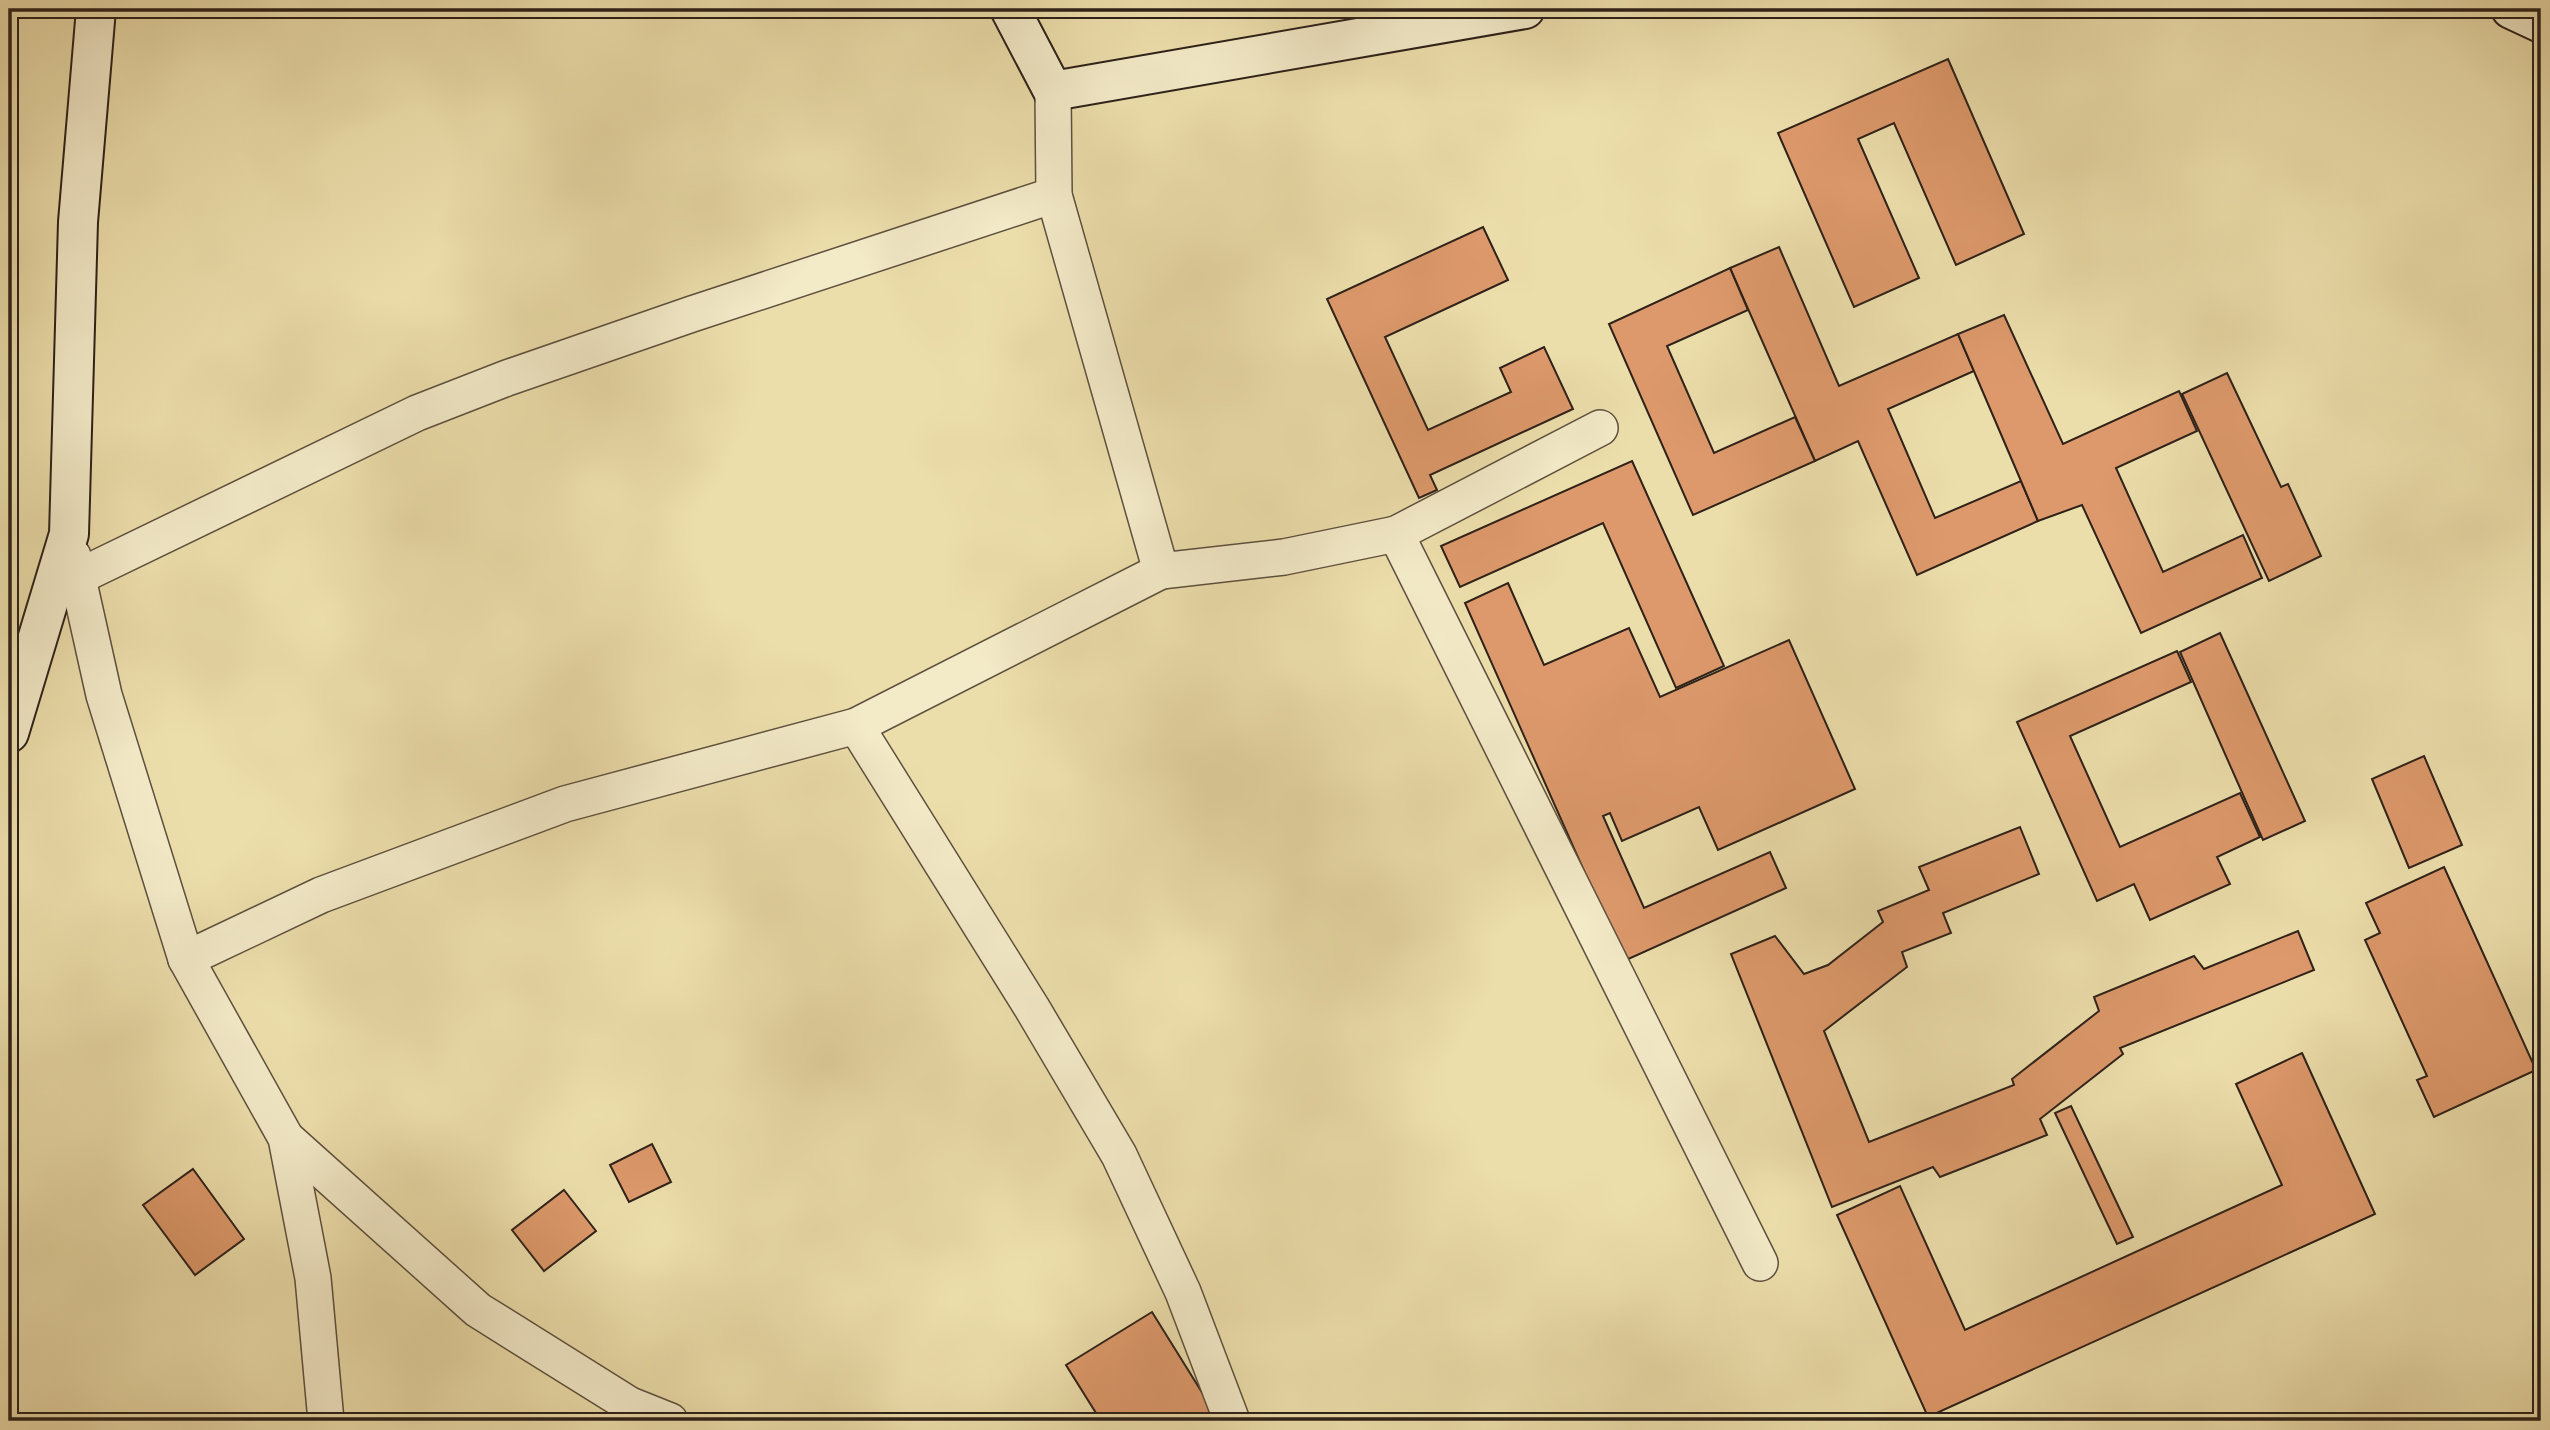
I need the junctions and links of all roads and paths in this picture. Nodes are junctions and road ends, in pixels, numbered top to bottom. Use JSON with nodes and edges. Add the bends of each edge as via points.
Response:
{"nodes":[{"id":1,"x":96,"y":9,"type":"edge"},
{"id":2,"x":1010,"y":9,"type":"edge"},
{"id":3,"x":1525,"y":9,"type":"edge"},
{"id":4,"x":2511,"y":9,"type":"edge"},
{"id":5,"x":2541,"y":23,"type":"edge"},
{"id":6,"x":1053,"y":91,"type":"junction"},
{"id":7,"x":1054,"y":195,"type":"junction"},
{"id":8,"x":1600,"y":428,"type":"dead end"},
{"id":9,"x":69,"y":534,"type":"junction"},
{"id":10,"x":1396,"y":534,"type":"junction"},
{"id":11,"x":1161,"y":571,"type":"junction"},
{"id":12,"x":78,"y":578,"type":"junction"},
{"id":13,"x":856,"y":726,"type":"junction"},
{"id":14,"x":9,"y":733,"type":"edge"},
{"id":15,"x":186,"y":959,"type":"junction"},
{"id":16,"x":286,"y":1138,"type":"junction"},
{"id":17,"x":1760,"y":1263,"type":"dead end"},
{"id":18,"x":667,"y":1420,"type":"edge"},
{"id":19,"x":326,"y":1421,"type":"edge"},
{"id":20,"x":1232,"y":1421,"type":"edge"}],
"edges":[{"from":1,"to":9,"type":"street","via":[[78,222]]},
{"from":2,"to":6,"type":"street"},
{"from":3,"to":6,"type":"street"},
{"from":4,"to":5,"type":"street"},
{"from":6,"to":7,"type":"street"},
{"from":7,"to":11,"type":"street"},
{"from":7,"to":12,"type":"street","via":[[692,314],[417,413]]},
{"from":8,"to":10,"type":"street"},
{"from":9,"to":12,"type":"street"},
{"from":9,"to":14,"type":"street"},
{"from":10,"to":11,"type":"street","via":[[1284,557]]},
{"from":10,"to":17,"type":"street"},
{"from":11,"to":13,"type":"street"},
{"from":12,"to":15,"type":"street","via":[[104,695]]},
{"from":13,"to":15,"type":"street","via":[[565,804],[321,895]]},
{"from":13,"to":20,"type":"street","via":[[1119,1155],[1183,1292]]},
{"from":15,"to":16,"type":"street"},
{"from":16,"to":18,"type":"street","via":[[478,1310],[630,1405]]},
{"from":16,"to":19,"type":"street","via":[[313,1278]]}]}
